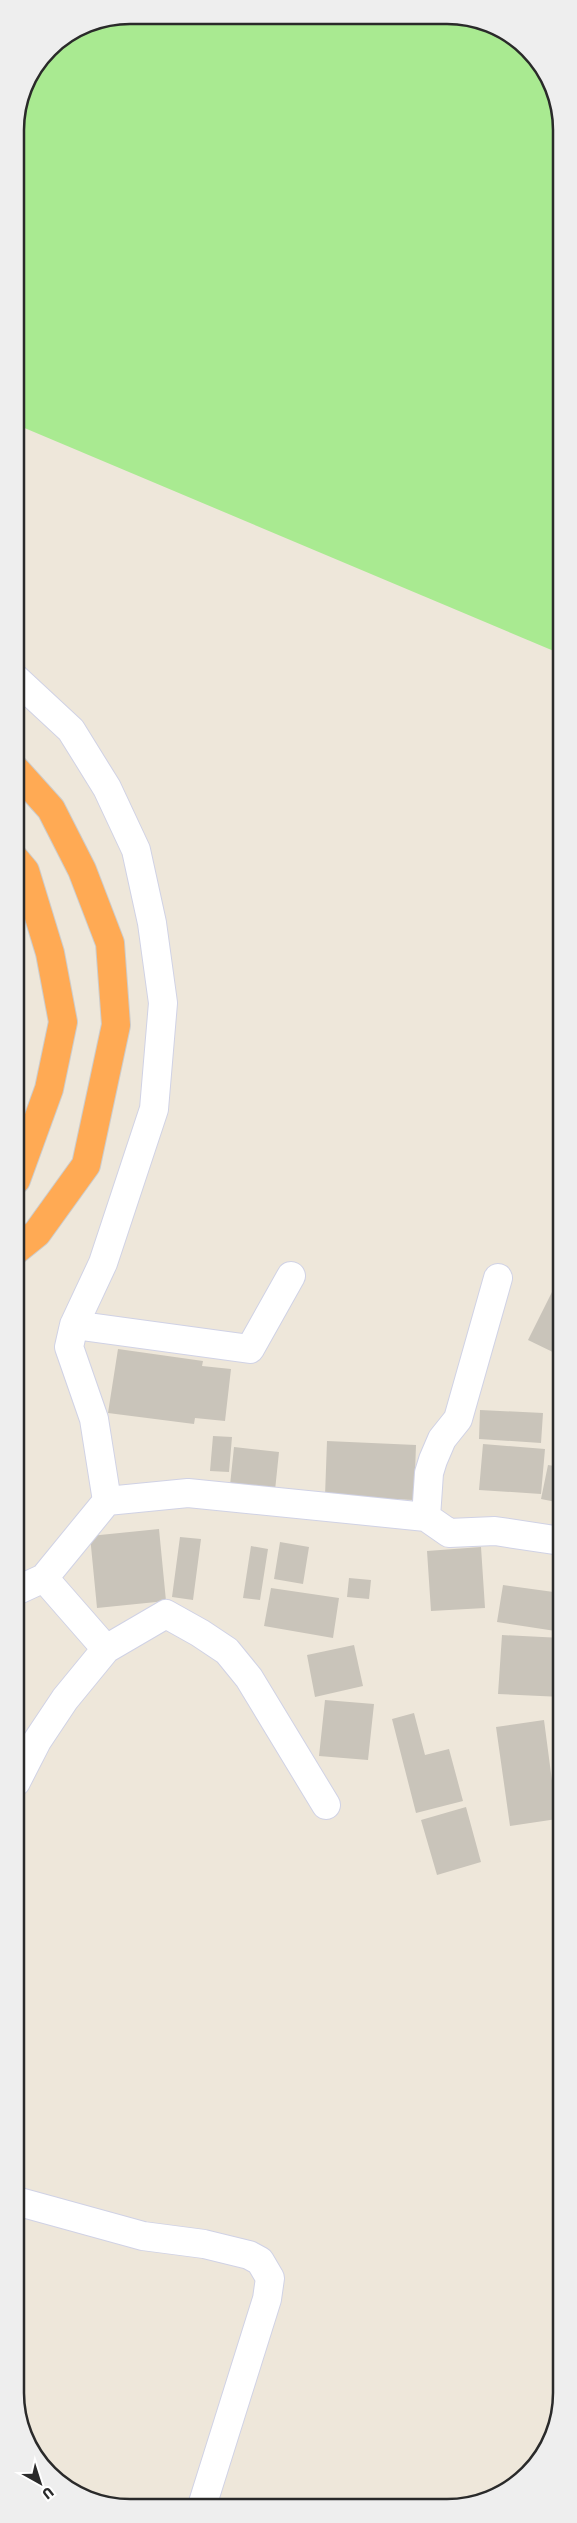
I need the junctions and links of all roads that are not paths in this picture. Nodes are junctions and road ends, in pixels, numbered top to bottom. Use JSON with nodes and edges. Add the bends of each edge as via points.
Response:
{"nodes":[{"id":1,"x":24,"y":686,"type":"edge"},
{"id":2,"x":24,"y":778,"type":"edge"},
{"id":3,"x":24,"y":870,"type":"edge"},
{"id":4,"x":24,"y":1158,"type":"edge"},
{"id":5,"x":24,"y":1244,"type":"edge"},
{"id":6,"x":291,"y":1276,"type":"dead end"},
{"id":7,"x":498,"y":1278,"type":"dead end"},
{"id":8,"x":74,"y":1325,"type":"junction"},
{"id":9,"x":108,"y":1501,"type":"junction"},
{"id":10,"x":426,"y":1517,"type":"junction"},
{"id":11,"x":553,"y":1540,"type":"edge"},
{"id":12,"x":44,"y":1578,"type":"junction"},
{"id":13,"x":24,"y":1587,"type":"edge"},
{"id":14,"x":106,"y":1649,"type":"junction"},
{"id":15,"x":26,"y":1739,"type":"edge"},
{"id":16,"x":326,"y":1806,"type":"dead end"},
{"id":17,"x":24,"y":2203,"type":"edge"},
{"id":18,"x":204,"y":2499,"type":"edge"}],
"edges":[{"from":1,"to":8,"type":"street","via":[[71,730],[107,788],[136,850],[152,922],[163,1003],[154,1109],[102,1263]]},
{"from":2,"to":5,"type":"highway","via":[[51,809],[82,870],[110,943],[116,1026],[86,1165],[37,1233]]},
{"from":3,"to":4,"type":"highway","via":[[50,953],[63,1022],[49,1089]]},
{"from":6,"to":8,"type":"street","via":[[250,1350]]},
{"from":7,"to":10,"type":"street","via":[[458,1420],[442,1439],[431,1466]]},
{"from":8,"to":9,"type":"street","via":[[69,1347],[94,1419]]},
{"from":9,"to":10,"type":"street","via":[[188,1493]]},
{"from":9,"to":12,"type":"street"},
{"from":10,"to":11,"type":"street","via":[[449,1533],[495,1531]]},
{"from":12,"to":13,"type":"street"},
{"from":12,"to":14,"type":"street"},
{"from":14,"to":15,"type":"street","via":[[65,1699]]},
{"from":14,"to":16,"type":"street","via":[[166,1614],[227,1651],[249,1678]]},
{"from":17,"to":18,"type":"street","via":[[143,2236],[236,2251],[260,2261],[266,2269],[270,2278],[267,2299]]}]}
